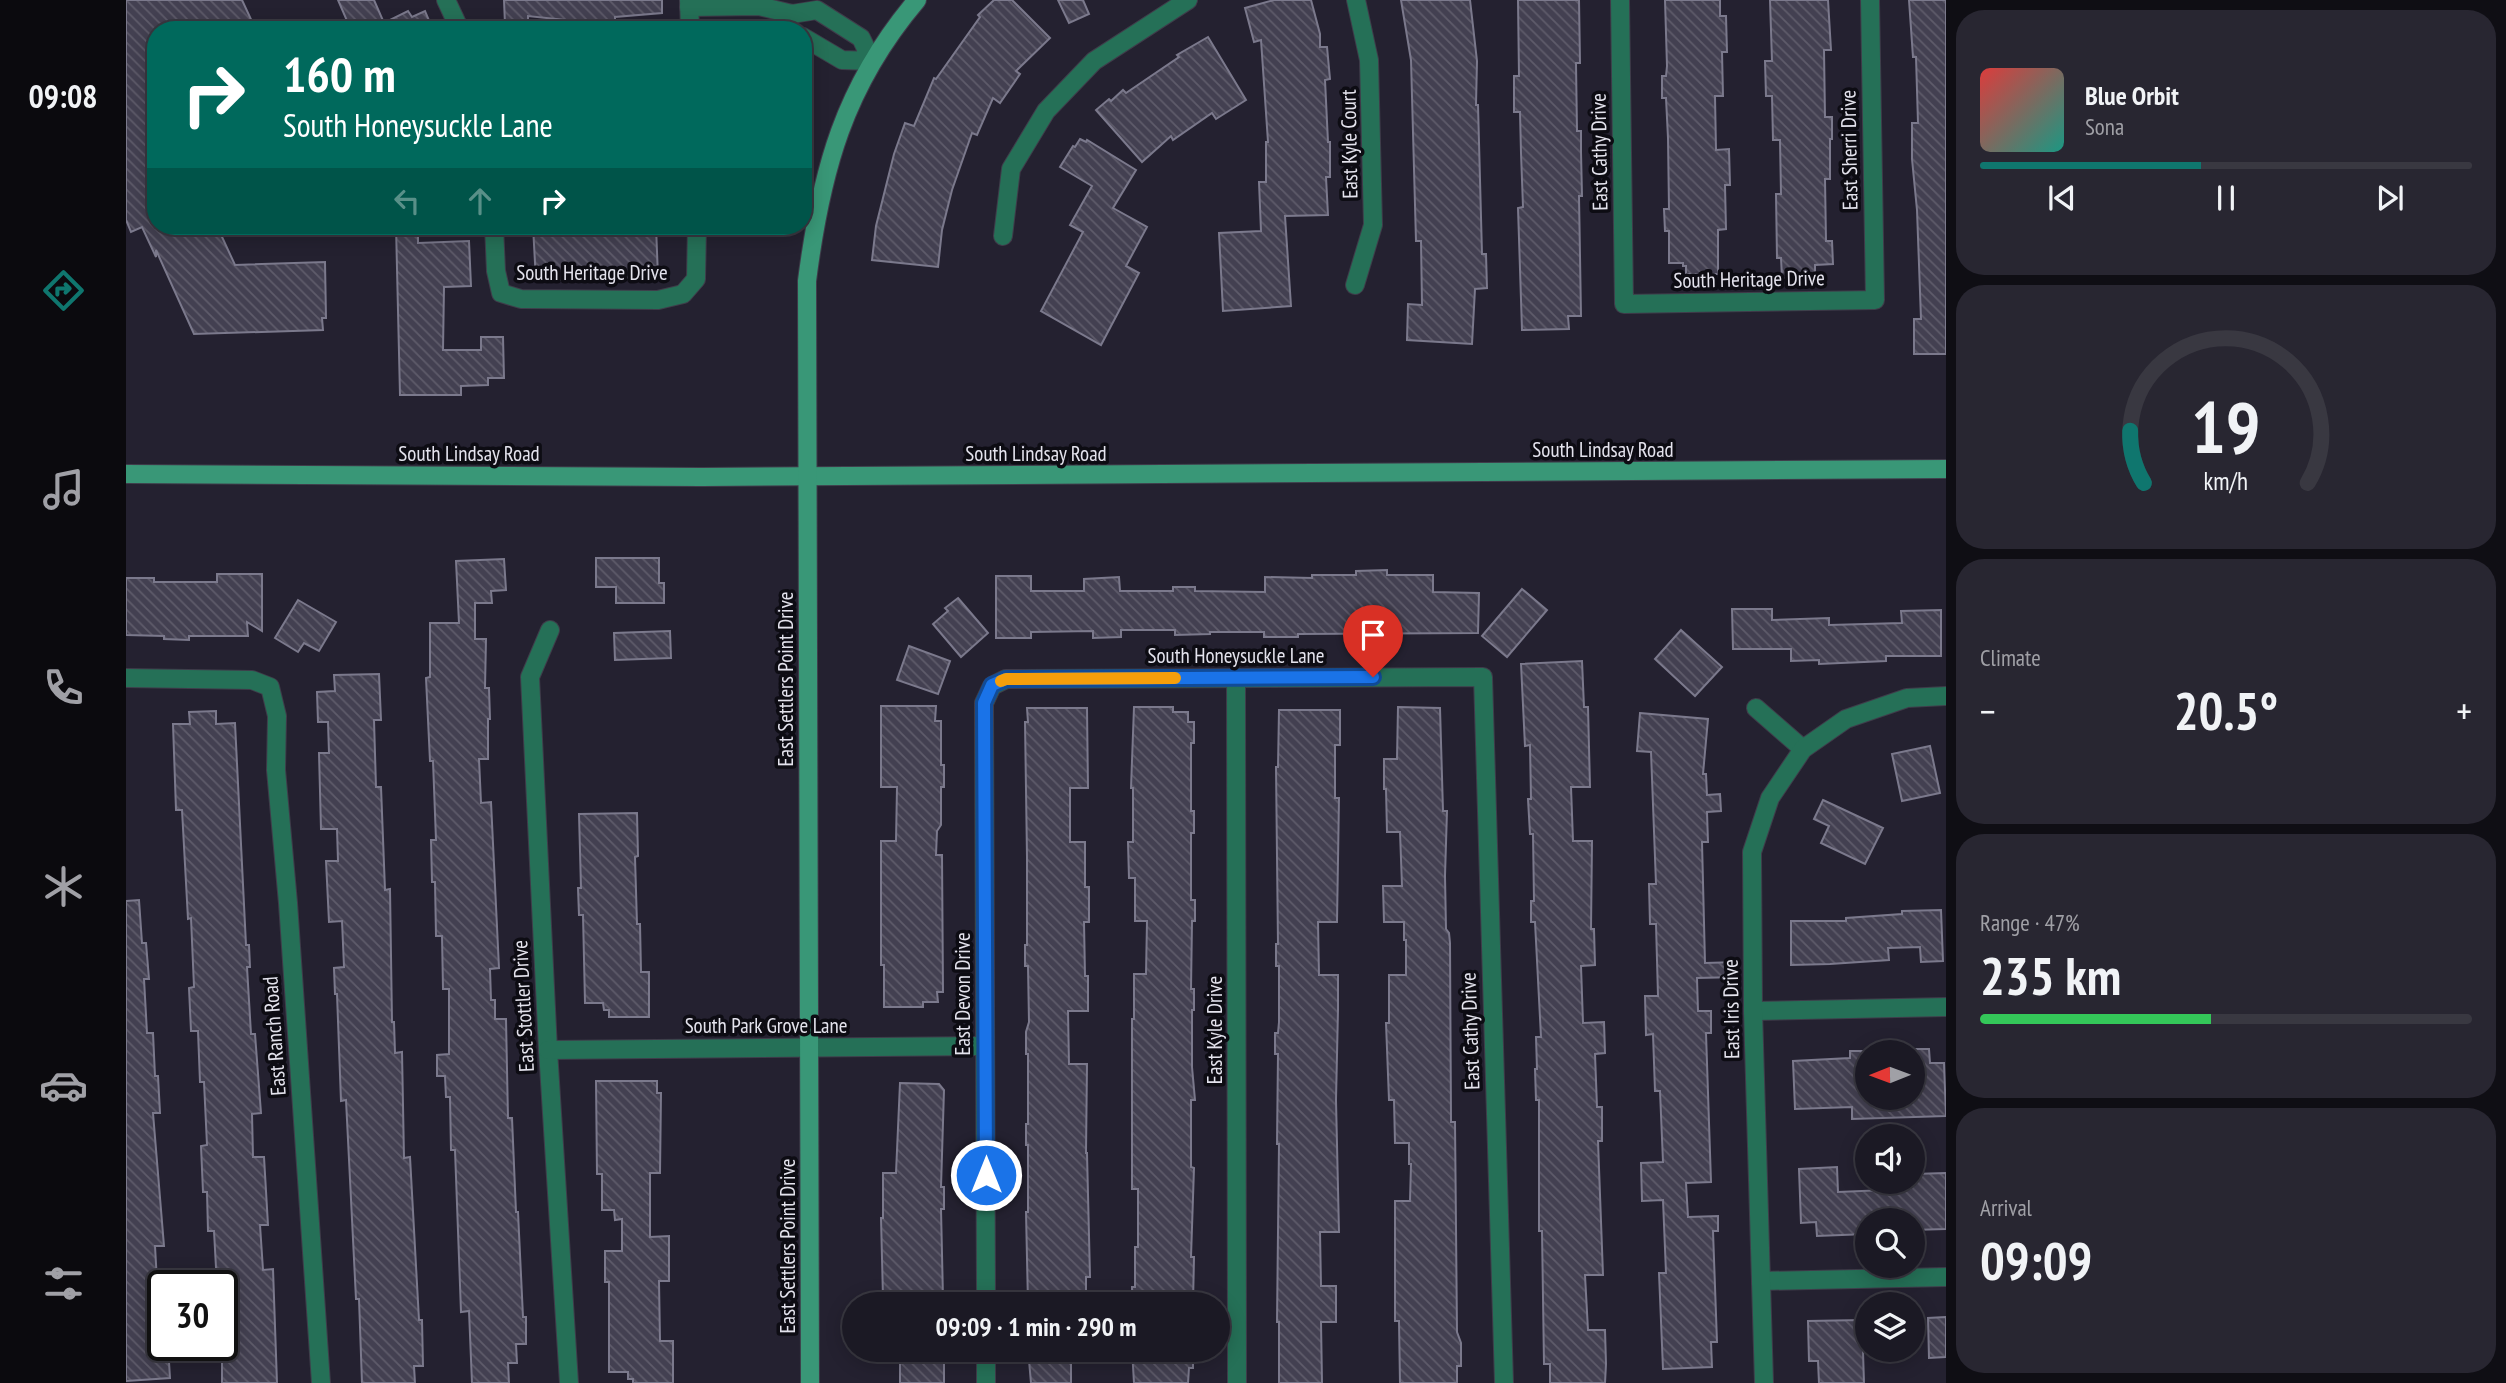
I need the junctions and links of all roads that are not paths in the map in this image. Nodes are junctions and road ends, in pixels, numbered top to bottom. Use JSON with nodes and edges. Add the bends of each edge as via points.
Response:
{"nodes":[{"id":1,"x":446,"y":0,"type":"edge"},
{"id":2,"x":917,"y":0,"type":"edge"},
{"id":3,"x":1188,"y":0,"type":"edge"},
{"id":4,"x":1356,"y":0,"type":"edge"},
{"id":5,"x":1620,"y":0,"type":"edge"},
{"id":6,"x":1870,"y":0,"type":"edge"},
{"id":7,"x":689,"y":4,"type":"edge"},
{"id":8,"x":456,"y":21,"type":"edge"},
{"id":9,"x":794,"y":21,"type":"edge"},
{"id":10,"x":798,"y":21,"type":"edge"},
{"id":11,"x":812,"y":42,"type":"edge"},
{"id":12,"x":872,"y":61,"type":"junction"},
{"id":13,"x":494,"y":235,"type":"edge"},
{"id":14,"x":697,"y":235,"type":"edge"},
{"id":15,"x":1003,"y":236,"type":"dead end"},
{"id":16,"x":1355,"y":285,"type":"dead end"},
{"id":17,"x":1875,"y":300,"type":"joint"},
{"id":18,"x":1624,"y":304,"type":"joint"},
{"id":19,"x":1946,"y":469,"type":"edge"},
{"id":20,"x":126,"y":474,"type":"edge"},
{"id":21,"x":806,"y":476,"type":"junction"},
{"id":22,"x":550,"y":630,"type":"dead end"},
{"id":23,"x":1236,"y":677,"type":"junction"},
{"id":24,"x":1483,"y":677,"type":"joint"},
{"id":25,"x":126,"y":678,"type":"edge"},
{"id":26,"x":992,"y":685,"type":"joint"},
{"id":27,"x":1946,"y":696,"type":"edge"},
{"id":28,"x":1756,"y":708,"type":"dead end"},
{"id":29,"x":1803,"y":749,"type":"junction"},
{"id":30,"x":1946,"y":1007,"type":"edge"},
{"id":31,"x":1753,"y":1011,"type":"junction"},
{"id":32,"x":985,"y":1046,"type":"junction"},
{"id":33,"x":809,"y":1048,"type":"junction"},
{"id":34,"x":548,"y":1050,"type":"junction"},
{"id":35,"x":1946,"y":1277,"type":"edge"},
{"id":36,"x":1761,"y":1281,"type":"junction"},
{"id":37,"x":986,"y":1292,"type":"edge"},
{"id":38,"x":986,"y":1362,"type":"edge"},
{"id":39,"x":321,"y":1383,"type":"edge"},
{"id":40,"x":569,"y":1383,"type":"edge"},
{"id":41,"x":810,"y":1383,"type":"edge"},
{"id":42,"x":986,"y":1383,"type":"edge"},
{"id":43,"x":1237,"y":1383,"type":"edge"},
{"id":44,"x":1504,"y":1383,"type":"edge"},
{"id":45,"x":1764,"y":1383,"type":"edge"}],
"edges":[{"from":1,"to":8,"type":"street"},
{"from":2,"to":12,"type":"main road","name":"East Settlers Point Drive"},
{"from":3,"to":15,"type":"street","via":[[1094,61],[1046,111],[1011,169]]},
{"from":4,"to":16,"type":"street","name":"East Kyle Court","via":[[1369,60],[1373,225]]},
{"from":5,"to":18,"type":"street","name":"East Cathy Drive"},
{"from":6,"to":17,"type":"street","name":"East Sherri Drive"},
{"from":7,"to":9,"type":"street","via":[[759,6]]},
{"from":10,"to":12,"type":"street","via":[[817,10],[861,38]]},
{"from":11,"to":12,"type":"street","via":[[842,60]]},
{"from":12,"to":21,"type":"main road","name":"East Settlers Point Drive","via":[[835,145],[817,213],[807,281]]},
{"from":13,"to":14,"type":"street","name":"South Heritage Drive","via":[[501,293],[521,299],[658,300],[683,294],[696,279]]},
{"from":17,"to":18,"type":"street","name":"South Heritage Drive"},
{"from":19,"to":21,"type":"main road","name":"South Lindsay Road"},
{"from":20,"to":21,"type":"main road","name":"South Lindsay Road"},
{"from":21,"to":33,"type":"main road","name":"East Settlers Point Drive"},
{"from":22,"to":34,"type":"street","name":"East Stottler Drive","via":[[530,677]]},
{"from":23,"to":24,"type":"street","name":"South Honeysuckle Lane"},
{"from":23,"to":26,"type":"street","name":"South Honeysuckle Lane","via":[[1006,679]]},
{"from":23,"to":43,"type":"street","name":"East Kyle Drive"},
{"from":24,"to":44,"type":"street","name":"East Cathy Drive"},
{"from":25,"to":39,"type":"street","name":"East Ranch Road","via":[[252,680],[270,687],[277,716],[276,770]]},
{"from":26,"to":32,"type":"street","name":"East Devon Drive","via":[[984,703]]},
{"from":27,"to":29,"type":"street","via":[[1907,698],[1846,719]]},
{"from":28,"to":29,"type":"street"},
{"from":29,"to":31,"type":"street","name":"East Iris Drive","via":[[1770,798],[1752,852]]},
{"from":30,"to":31,"type":"street"},
{"from":31,"to":36,"type":"street","name":"East Iris Drive"},
{"from":32,"to":33,"type":"street","name":"South Park Grove Lane"},
{"from":32,"to":37,"type":"street","name":"East Devon Drive"},
{"from":33,"to":34,"type":"street","name":"South Park Grove Lane"},
{"from":33,"to":41,"type":"main road","name":"East Settlers Point Drive"},
{"from":34,"to":40,"type":"street","name":"East Stottler Drive"},
{"from":35,"to":36,"type":"street"},
{"from":36,"to":45,"type":"street","name":"East Iris Drive"},
{"from":38,"to":42,"type":"street"}]}
